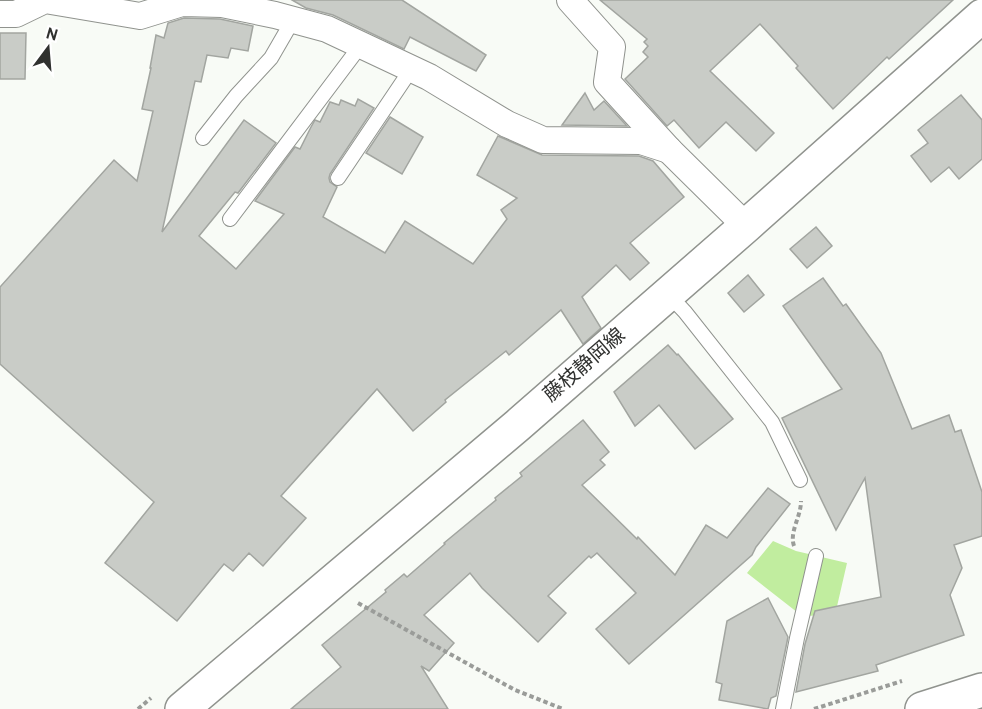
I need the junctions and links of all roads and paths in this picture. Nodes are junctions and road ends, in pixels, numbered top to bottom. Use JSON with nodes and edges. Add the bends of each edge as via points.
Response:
{"nodes":[{"id":1,"x":570,"y":0,"type":"edge"},
{"id":2,"x":155,"y":6,"type":"edge"},
{"id":3,"x":0,"y":14,"type":"edge"},
{"id":4,"x":982,"y":16,"type":"edge"},
{"id":5,"x":293,"y":20,"type":"junction"},
{"id":6,"x":361,"y":45,"type":"junction"},
{"id":7,"x":412,"y":68,"type":"junction"},
{"id":8,"x":203,"y":138,"type":"dead end"},
{"id":9,"x":669,"y":150,"type":"junction"},
{"id":10,"x":338,"y":177,"type":"dead end"},
{"id":11,"x":230,"y":219,"type":"dead end"},
{"id":12,"x":747,"y":226,"type":"junction"},
{"id":13,"x":668,"y":294,"type":"junction"},
{"id":14,"x":801,"y":480,"type":"joint"},
{"id":15,"x":796,"y":551,"type":"dead end"},
{"id":16,"x":816,"y":556,"type":"dead end"},
{"id":17,"x":357,"y":603,"type":"dead end"},
{"id":18,"x":904,"y":680,"type":"dead end"},
{"id":19,"x":982,"y":690,"type":"edge"},
{"id":20,"x":182,"y":709,"type":"edge"},
{"id":21,"x":563,"y":709,"type":"edge"},
{"id":22,"x":783,"y":709,"type":"edge"},
{"id":23,"x":814,"y":709,"type":"edge"},
{"id":24,"x":922,"y":709,"type":"edge"}],
"edges":[{"from":1,"to":9,"type":"street","via":[[612,47],[607,82]]},
{"from":2,"to":3,"type":"street","via":[[140,16],[45,0],[16,14]]},
{"from":2,"to":5,"type":"street","via":[[222,4]]},
{"from":4,"to":12,"type":"main road","name":"藤枝静岡線"},
{"from":5,"to":6,"type":"street","via":[[327,29]]},
{"from":5,"to":8,"type":"lane","via":[[271,58]]},
{"from":6,"to":7,"type":"street"},
{"from":6,"to":11,"type":"lane"},
{"from":7,"to":9,"type":"street","via":[[507,124],[543,140],[641,141]]},
{"from":7,"to":10,"type":"lane"},
{"from":9,"to":12,"type":"street"},
{"from":12,"to":13,"type":"main road","name":"藤枝静岡線"},
{"from":13,"to":14,"type":"lane","via":[[772,422]]},
{"from":13,"to":20,"type":"main road","name":"藤枝静岡線"},
{"from":14,"to":15,"type":"path","via":[[801,508],[791,538]]},
{"from":16,"to":22,"type":"lane"},
{"from":17,"to":21,"type":"path","via":[[515,690]]},
{"from":18,"to":23,"type":"path"},
{"from":19,"to":24,"type":"main road"}]}
